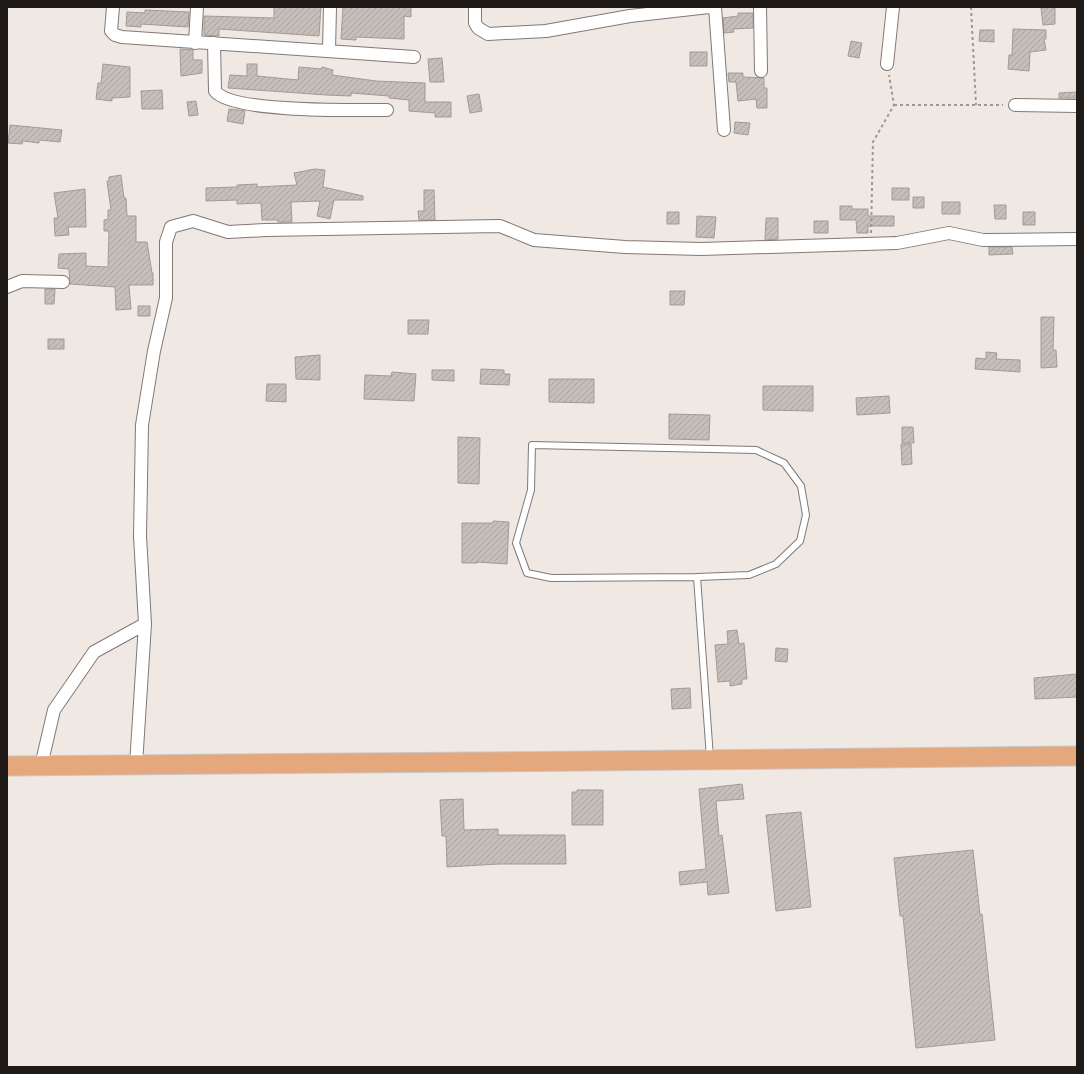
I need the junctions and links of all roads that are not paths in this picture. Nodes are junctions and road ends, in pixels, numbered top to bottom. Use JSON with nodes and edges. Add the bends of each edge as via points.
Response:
{"nodes":[{"id":1,"x":113,"y":7,"type":"edge"},
{"id":2,"x":197,"y":7,"type":"edge"},
{"id":3,"x":330,"y":7,"type":"edge"},
{"id":4,"x":475,"y":7,"type":"edge"},
{"id":5,"x":709,"y":7,"type":"edge"},
{"id":6,"x":715,"y":7,"type":"edge"},
{"id":7,"x":760,"y":7,"type":"edge"},
{"id":8,"x":893,"y":7,"type":"edge"},
{"id":9,"x":195,"y":43,"type":"junction"},
{"id":10,"x":214,"y":43,"type":"junction"},
{"id":11,"x":329,"y":51,"type":"junction"},
{"id":12,"x":414,"y":57,"type":"dead end"},
{"id":13,"x":887,"y":64,"type":"road end"},
{"id":14,"x":761,"y":71,"type":"dead end"},
{"id":15,"x":1015,"y":105,"type":"road end"},
{"id":16,"x":1077,"y":106,"type":"edge"},
{"id":17,"x":387,"y":110,"type":"dead end"},
{"id":18,"x":724,"y":130,"type":"dead end"},
{"id":19,"x":1077,"y":239,"type":"edge"},
{"id":20,"x":63,"y":282,"type":"dead end"},
{"id":21,"x":7,"y":287,"type":"edge"},
{"id":22,"x":697,"y":577,"type":"junction"},
{"id":23,"x":145,"y":624,"type":"junction"},
{"id":24,"x":1077,"y":756,"type":"edge"},
{"id":25,"x":710,"y":760,"type":"junction"},
{"id":26,"x":136,"y":765,"type":"junction"},
{"id":27,"x":7,"y":766,"type":"edge"},
{"id":28,"x":42,"y":766,"type":"junction"}],
"edges":[{"from":1,"to":9,"type":"street","via":[[111,31],[115,35]]},
{"from":2,"to":9,"type":"street"},
{"from":3,"to":11,"type":"street"},
{"from":4,"to":5,"type":"street","via":[[475,23],[488,34],[546,31],[630,16]]},
{"from":6,"to":18,"type":"street"},
{"from":7,"to":14,"type":"street"},
{"from":8,"to":13,"type":"street"},
{"from":9,"to":10,"type":"street"},
{"from":10,"to":11,"type":"street"},
{"from":10,"to":17,"type":"street","via":[[215,90],[219,97],[286,109]]},
{"from":11,"to":12,"type":"street"},
{"from":15,"to":16,"type":"street"},
{"from":19,"to":23,"type":"street","via":[[983,240],[949,233],[897,243],[701,249],[625,248],[534,240],[500,226],[228,232],[193,221],[172,227],[166,242],[166,298],[142,425],[140,536]]},
{"from":20,"to":21,"type":"street","via":[[22,281]]},
{"from":22,"to":22,"type":"lane","via":[[551,578],[526,572],[516,543],[531,490],[532,445],[756,450],[784,463],[802,493],[806,515],[800,541],[776,564],[749,575]]},
{"from":22,"to":25,"type":"lane"},
{"from":23,"to":26,"type":"street"},
{"from":23,"to":28,"type":"street","via":[[94,652],[54,710]]},
{"from":24,"to":25,"type":"main road"},
{"from":25,"to":26,"type":"main road"},
{"from":26,"to":28,"type":"main road"},
{"from":27,"to":28,"type":"main road"}]}
